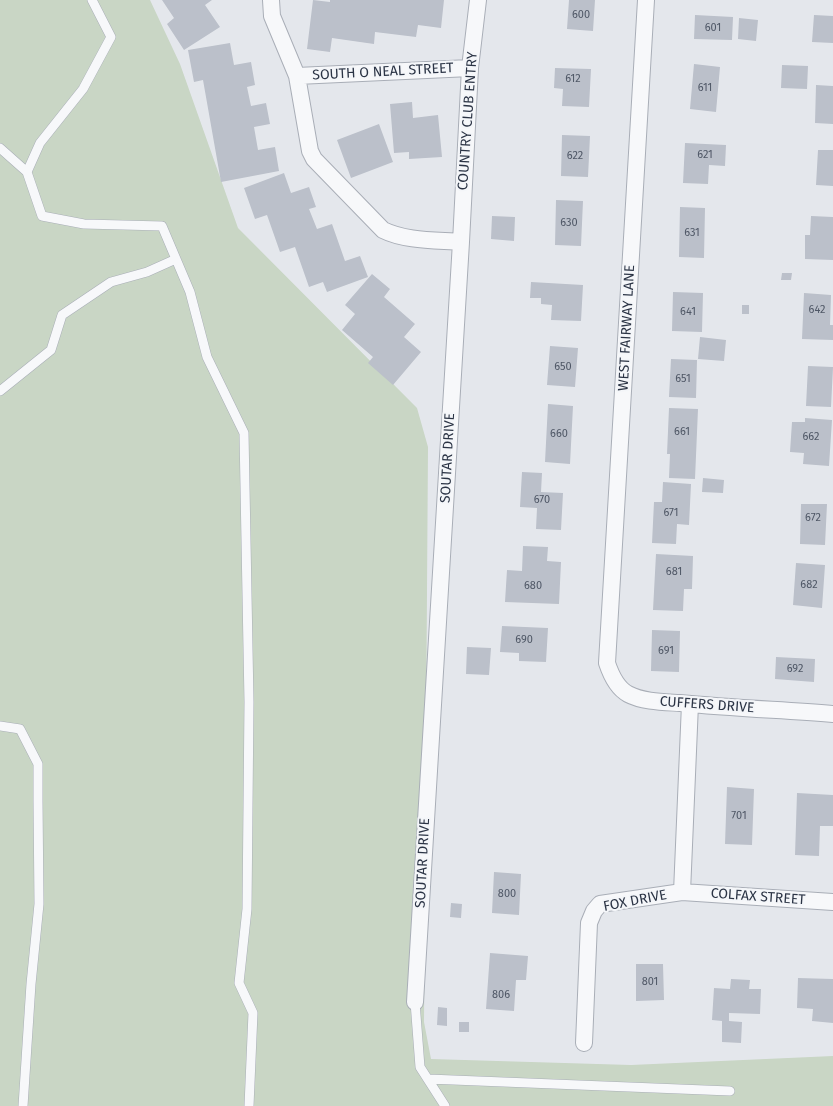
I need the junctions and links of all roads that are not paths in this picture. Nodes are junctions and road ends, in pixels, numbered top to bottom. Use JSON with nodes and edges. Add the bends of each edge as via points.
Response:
{"nodes":[{"id":1,"x":92,"y":0,"type":"edge"},
{"id":2,"x":478,"y":0,"type":"edge"},
{"id":3,"x":646,"y":0,"type":"edge"},
{"id":4,"x":272,"y":8,"type":"edge"},
{"id":5,"x":470,"y":68,"type":"junction"},
{"id":6,"x":297,"y":76,"type":"junction"},
{"id":7,"x":0,"y":148,"type":"edge"},
{"id":8,"x":27,"y":172,"type":"junction"},
{"id":9,"x":461,"y":242,"type":"junction"},
{"id":10,"x":176,"y":259,"type":"junction"},
{"id":11,"x":0,"y":391,"type":"edge"},
{"id":12,"x":607,"y":656,"type":"joint"},
{"id":13,"x":690,"y":704,"type":"junction"},
{"id":14,"x":833,"y":714,"type":"edge"},
{"id":15,"x":0,"y":726,"type":"edge"},
{"id":16,"x":682,"y":892,"type":"junction"},
{"id":17,"x":833,"y":902,"type":"edge"},
{"id":18,"x":415,"y":1002,"type":"joint"},
{"id":19,"x":584,"y":1043,"type":"dead end"},
{"id":20,"x":428,"y":1079,"type":"junction"},
{"id":21,"x":730,"y":1091,"type":"dead end"},
{"id":22,"x":23,"y":1106,"type":"edge"},
{"id":23,"x":249,"y":1106,"type":"edge"},
{"id":24,"x":445,"y":1106,"type":"edge"}],
"edges":[{"from":1,"to":8,"type":"lane","via":[[111,37],[84,89],[40,143]]},
{"from":2,"to":5,"type":"street","name":"COUNTRY CLUB ENTRY"},
{"from":3,"to":12,"type":"street","name":"WEST FAIRWAY LANE"},
{"from":4,"to":6,"type":"street"},
{"from":5,"to":6,"type":"street","name":"SOUTH O NEAL STREET"},
{"from":5,"to":9,"type":"street","name":"COUNTRY CLUB ENTRY"},
{"from":6,"to":9,"type":"street","via":[[310,152],[383,230],[404,237]]},
{"from":7,"to":8,"type":"lane"},
{"from":8,"to":10,"type":"lane","via":[[42,216],[84,224],[162,226]]},
{"from":9,"to":18,"type":"street","name":"SOUTAR DRIVE"},
{"from":10,"to":11,"type":"lane","via":[[147,272],[111,282],[62,316],[51,350]]},
{"from":10,"to":23,"type":"lane","via":[[190,292],[207,357],[244,433],[249,702],[247,909],[239,983],[253,1013]]},
{"from":12,"to":13,"type":"street","name":"CUFFERS DRIVE","via":[[610,672],[628,694],[644,700]]},
{"from":13,"to":14,"type":"street","name":"CUFFERS DRIVE"},
{"from":13,"to":16,"type":"street","name":"FOX DRIVE"},
{"from":15,"to":22,"type":"lane","via":[[20,729],[38,764],[39,904]]},
{"from":16,"to":17,"type":"street","name":"COLFAX STREET"},
{"from":16,"to":19,"type":"street","name":"FOX DRIVE","via":[[600,904],[594,911],[589,923]]},
{"from":18,"to":20,"type":"lane","via":[[420,1067]]},
{"from":20,"to":21,"type":"lane"},
{"from":20,"to":24,"type":"lane"}]}
